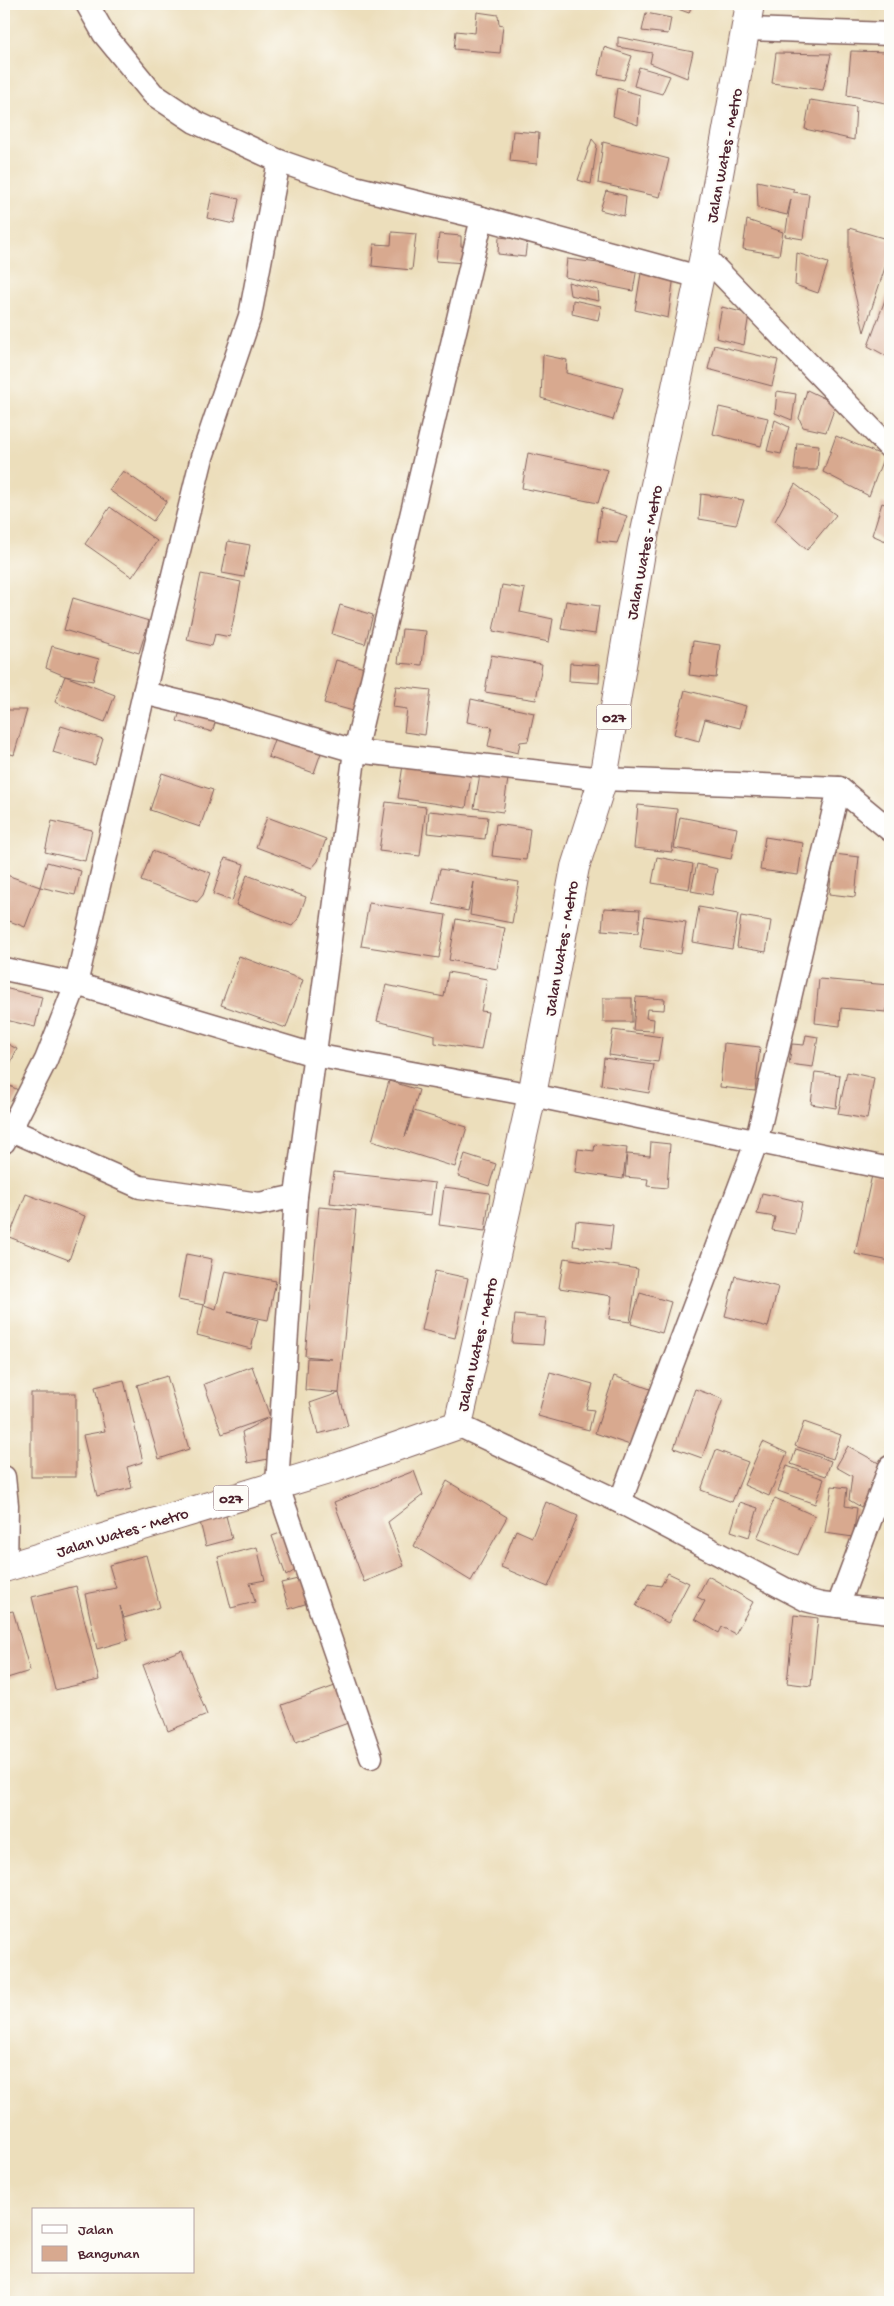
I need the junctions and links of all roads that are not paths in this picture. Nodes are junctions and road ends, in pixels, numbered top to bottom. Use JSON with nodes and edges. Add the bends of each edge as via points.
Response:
{"nodes":[{"id":1,"x":87,"y":4,"type":"edge"},
{"id":2,"x":749,"y":16,"type":"edge"},
{"id":3,"x":890,"y":34,"type":"edge"},
{"id":4,"x":279,"y":161,"type":"junction"},
{"id":5,"x":482,"y":218,"type":"junction"},
{"id":6,"x":702,"y":267,"type":"junction"},
{"id":7,"x":890,"y":448,"type":"edge"},
{"id":8,"x":144,"y":692,"type":"junction"},
{"id":9,"x":355,"y":751,"type":"junction"},
{"id":10,"x":603,"y":779,"type":"junction"},
{"id":11,"x":839,"y":788,"type":"junction"},
{"id":12,"x":890,"y":830,"type":"edge"},
{"id":13,"x":4,"y":969,"type":"edge"},
{"id":14,"x":76,"y":984,"type":"junction"},
{"id":15,"x":314,"y":1055,"type":"junction"},
{"id":16,"x":532,"y":1095,"type":"junction"},
{"id":17,"x":8,"y":1136,"type":"edge"},
{"id":18,"x":756,"y":1143,"type":"junction"},
{"id":19,"x":890,"y":1169,"type":"edge"},
{"id":20,"x":296,"y":1196,"type":"junction"},
{"id":21,"x":458,"y":1425,"type":"junction"},
{"id":22,"x":890,"y":1467,"type":"edge"},
{"id":23,"x":4,"y":1477,"type":"edge"},
{"id":24,"x":277,"y":1484,"type":"junction"},
{"id":25,"x":620,"y":1502,"type":"junction"},
{"id":26,"x":5,"y":1568,"type":"edge"},
{"id":27,"x":838,"y":1606,"type":"junction"},
{"id":28,"x":890,"y":1612,"type":"edge"},
{"id":29,"x":371,"y":1757,"type":"dead end"}],
"edges":[{"from":1,"to":4,"type":"street","via":[[104,34],[153,94],[195,122]]},
{"from":2,"to":3,"type":"street"},
{"from":2,"to":6,"type":"main road","name":"Jalan Wates - Metro","number":"027"},
{"from":4,"to":5,"type":"street","via":[[354,186]]},
{"from":4,"to":8,"type":"street","via":[[250,316],[202,457]]},
{"from":5,"to":6,"type":"street"},
{"from":5,"to":9,"type":"street"},
{"from":6,"to":7,"type":"street"},
{"from":6,"to":10,"type":"main road","name":"Jalan Wates - Metro","number":"027","via":[[642,546]]},
{"from":8,"to":9,"type":"street"},
{"from":8,"to":14,"type":"street"},
{"from":9,"to":10,"type":"street"},
{"from":9,"to":15,"type":"street"},
{"from":10,"to":11,"type":"street"},
{"from":10,"to":16,"type":"main road","name":"Jalan Wates - Metro","number":"027","via":[[575,867]]},
{"from":11,"to":12,"type":"street"},
{"from":11,"to":18,"type":"street"},
{"from":13,"to":14,"type":"street"},
{"from":14,"to":15,"type":"street"},
{"from":14,"to":17,"type":"street","via":[[46,1060]]},
{"from":15,"to":16,"type":"street"},
{"from":15,"to":20,"type":"street"},
{"from":16,"to":18,"type":"street"},
{"from":16,"to":21,"type":"main road","name":"Jalan Wates - Metro","number":"027"},
{"from":17,"to":20,"type":"street","via":[[140,1187],[259,1204]]},
{"from":18,"to":19,"type":"street"},
{"from":18,"to":25,"type":"street"},
{"from":20,"to":24,"type":"street"},
{"from":21,"to":24,"type":"main road","name":"Jalan Wates - Metro","number":"027","via":[[338,1467]]},
{"from":21,"to":25,"type":"street"},
{"from":22,"to":27,"type":"street"},
{"from":23,"to":26,"type":"street","via":[[7,1505]]},
{"from":24,"to":26,"type":"main road","name":"Jalan Wates - Metro","number":"027"},
{"from":24,"to":29,"type":"street"},
{"from":25,"to":27,"type":"street","via":[[806,1600]]},
{"from":27,"to":28,"type":"street"}]}
